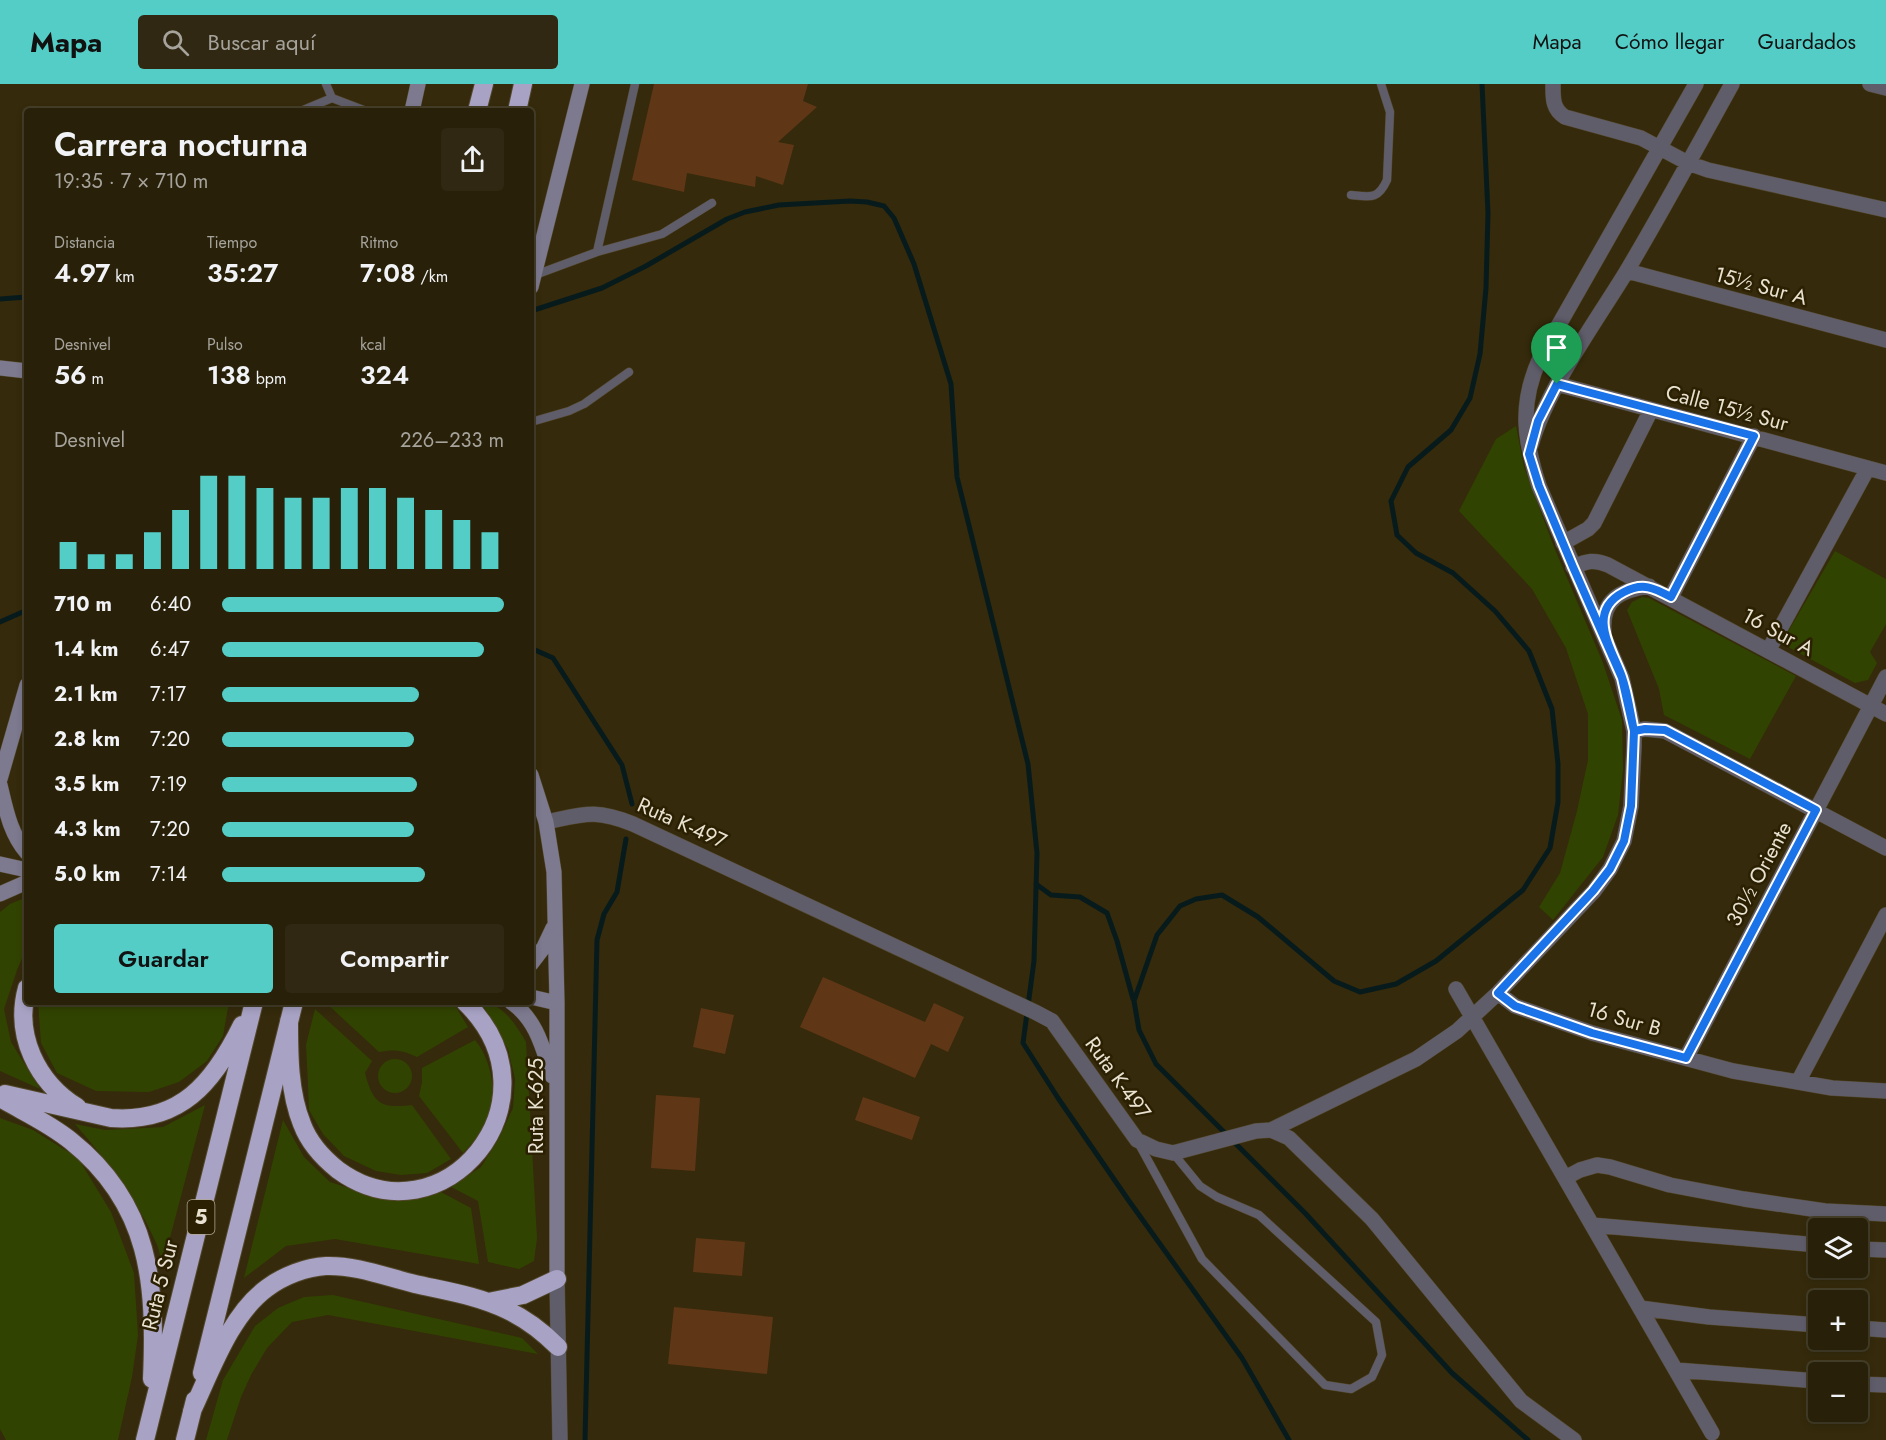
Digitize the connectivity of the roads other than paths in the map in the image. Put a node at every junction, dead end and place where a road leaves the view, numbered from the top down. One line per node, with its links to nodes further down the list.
1 (326, 84): 13 (lane)
2 (418, 84): 16 (main road)
3 (484, 84): 17 (highway)
4 (524, 84): 18 (highway)
5 (582, 84): 26 (main road)
6 (635, 84): 24 (lane)
7 (1381, 84): 21 (lane)
8 (1553, 84): 19 (street)
9 (1696, 84): 19 (street)
10 (1732, 84): 20 (street)
11 (1870, 84): 12 (street)
12 (1886, 88)
13 (332, 98): 14 (lane); 15 (lane)
14 (308, 108)
15 (358, 108)
16 (413, 108)
17 (478, 108)
18 (518, 108)
19 (1661, 149): 20 (street); 36 (street)
20 (1688, 163): 23 (street); 25 (street)
21 (1351, 195)
22 (712, 203): 24 (lane)
23 (1886, 210)
24 (597, 252): 27 (lane)
25 (1627, 271): 28 (street, 15½ Sur A); 32 (street)
26 (534, 273)
27 (534, 280)
28 (1886, 340)
29 (0, 368): 30 (main road)
30 (24, 371)
31 (629, 372): 34 (lane)
32 (1557, 384): 33 (street, Calle 15½ Sur); 36 (street)
33 (1651, 410): 35 (street, Calle 15½ Sur); 39 (street)
34 (534, 421)
35 (1754, 436): 37 (street, Calle 15½ Sur); 42 (street)
36 (1529, 454): 39 (street)
37 (1868, 468): 38 (street, Calle 15½ Sur); 44 (street)
38 (1886, 473)
39 (1563, 543): 40 (street)
40 (1573, 567): 41 (street, 16 Sur A); 43 (street)
41 (1649, 586): 42 (street, 16 Sur A); 43 (street)
42 (1671, 597): 44 (street, 16 Sur A)
43 (1605, 637): 49 (street)
44 (1768, 651): 47 (street, 16 Sur A)
45 (1886, 677): 47 (street, 30½ Oriente)
46 (24, 695): 50 (main road)
47 (1871, 706): 48 (street, 16 Sur A); 53 (street, 30½ Oriente)
48 (1886, 714)
49 (1634, 731): 53 (street); 65 (street)
50 (0, 779)
51 (534, 784): 54 (main road, Ruta K-625)
52 (0, 785): 56 (main road)
53 (1816, 810): 55 (street); 76 (street, 30½ Oriente)
54 (546, 822): 62 (main road, Ruta K-625); 84 (street, Ruta K-497)
55 (1886, 848)
56 (24, 849)
57 (0, 864): 58 (main road)
58 (24, 869)
59 (24, 883): 60 (main road)
60 (0, 894)
61 (1886, 915): 77 (street)
62 (555, 922): 63 (main road); 68 (main road, Ruta K-625)
63 (534, 960)
64 (1456, 989): 74 (street)
65 (1498, 993): 74 (street); 76 (street, 16 Sur B)
66 (534, 998): 68 (main road)
67 (24, 1004): 82 (highway)
68 (557, 1004): 78 (main road, Ruta K-625)
69 (252, 1005): 82 (highway)
70 (253, 1005): 105 (highway, Ruta 5 Sur / 5)
71 (293, 1005): 75 (highway, 5)
72 (468, 1005): 75 (highway)
73 (514, 1005): 78 (main road)
74 (1472, 1016): 83 (street); 86 (street)
75 (289, 1021): 103 (highway, 5)
76 (1686, 1058): 77 (street, 16 Sur B)
77 (1798, 1082): 79 (street, 16 Sur B)
78 (556, 1089): 92 (main road, Ruta K-625)
79 (1886, 1091)
80 (0, 1093): 82 (highway)
81 (0, 1098): 105 (highway)
82 (90, 1113)
83 (1264, 1130): 85 (street); 108 (street)
84 (1137, 1140): 85 (street, Ruta K-497); 85 (lane)
85 (1179, 1151)
86 (1565, 1178): 87 (street); 88 (street)
87 (1886, 1214)
88 (1592, 1225): 89 (street); 94 (street)
89 (1808, 1244)
90 (1868, 1249): 91 (street)
91 (1886, 1250)
92 (557, 1280): 93 (highway); 98 (street, Ruta K-625)
93 (488, 1302): 98 (highway); 103 (highway)
94 (1640, 1308): 95 (street); 99 (street)
95 (1808, 1324)
96 (1868, 1329): 97 (street)
97 (1886, 1330)
98 (558, 1347): 107 (street, Ruta K-625)
99 (1676, 1370): 100 (street); 104 (street)
100 (1808, 1380)
101 (1868, 1385): 102 (street)
102 (1886, 1386)
103 (192, 1411): 106 (highway, 5)
104 (1712, 1433)
105 (146, 1436)
106 (185, 1440)
107 (560, 1440)
108 (1574, 1440)

